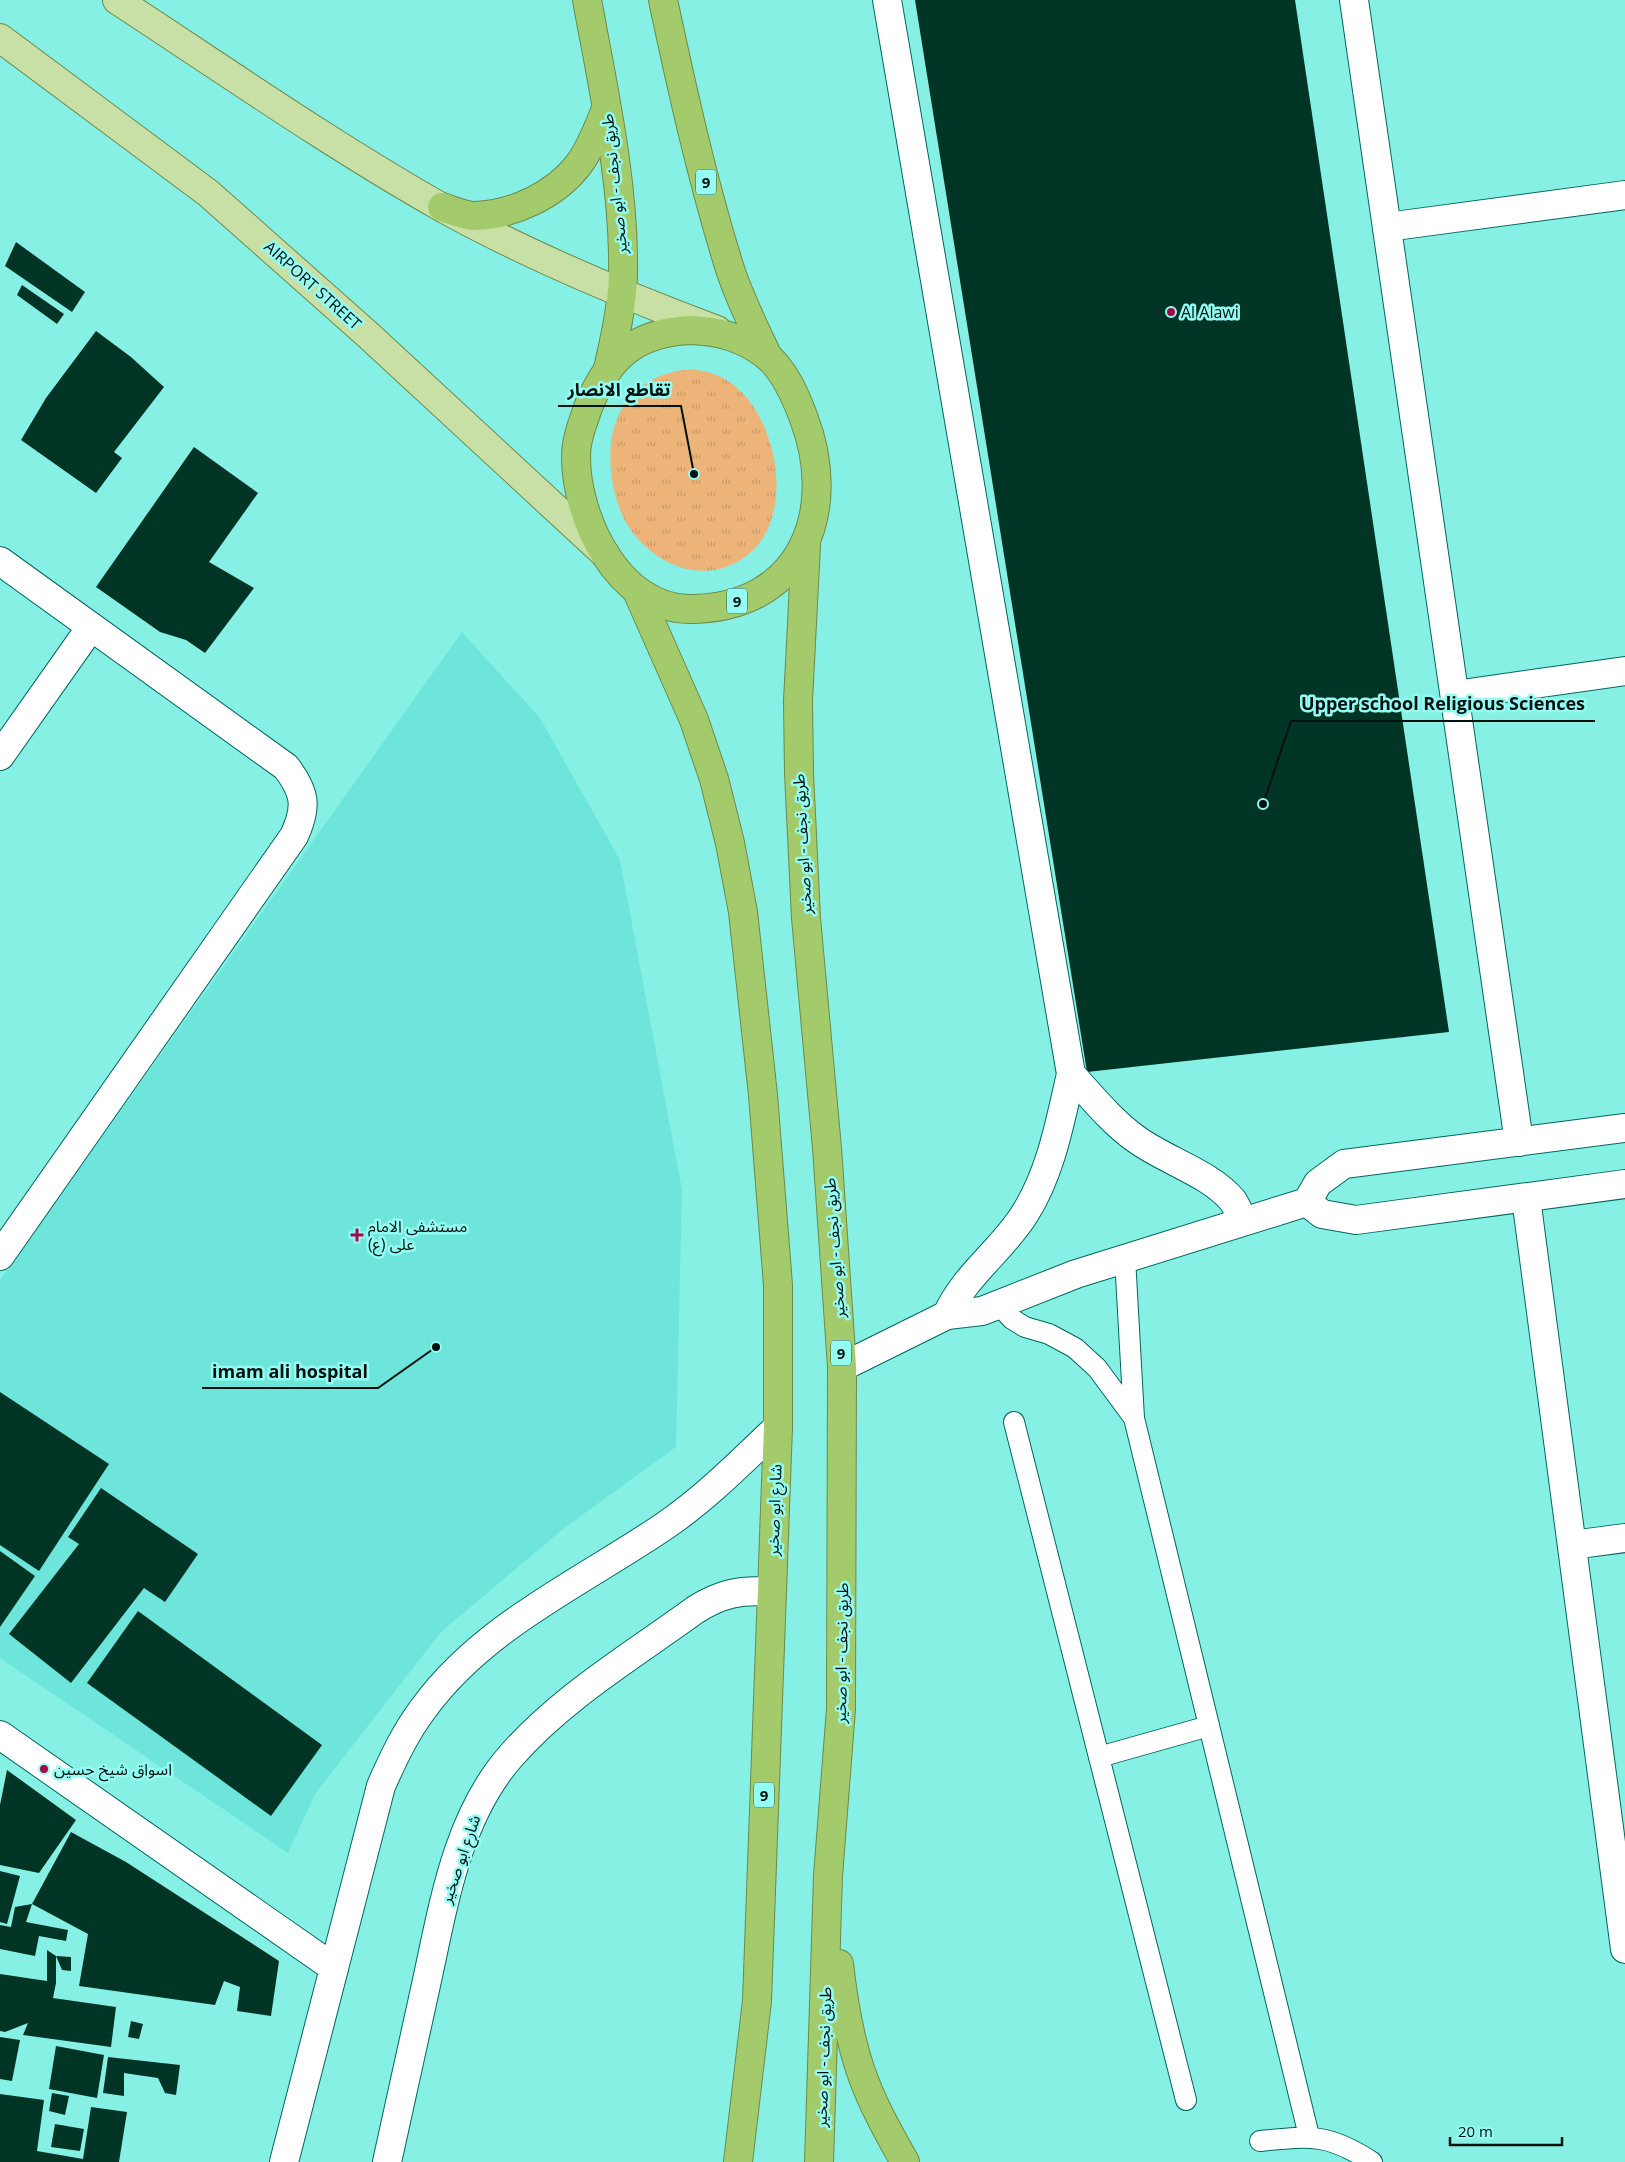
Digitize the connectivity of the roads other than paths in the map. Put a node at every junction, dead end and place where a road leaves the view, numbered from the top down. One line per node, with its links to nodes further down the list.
1 (117, 0): 9 (main road)
2 (587, 0): 7 (highway, طريق نجف - ابو صخير / 9)
3 (662, 0): 13 (highway, 9)
4 (887, 0): 23 (street)
5 (1354, 0): 10 (street)
6 (0, 38): 16 (main road, AIRPORT STREET)
7 (606, 108): 9 (highway); 11 (highway, طريق نجف - ابو صخير / 9)
8 (1625, 195): 10 (street)
9 (442, 207): 11 (main road)
10 (1387, 227): 21 (street)
11 (621, 294): 12 (main road); 14 (highway, طريق نجف - ابو صخير / 9)
12 (732, 336): 13 (highway, 9); 14 (highway, 9)
13 (768, 357): 15 (highway, 9)
14 (608, 369): 16 (highway, 9)
15 (806, 545): 18 (highway, 9); 34 (highway, طريق نجف - ابو صخير / 9)
16 (607, 556): 18 (highway, 9)
17 (0, 561): 19 (street)
18 (637, 592): 37 (highway, 9)
19 (91, 627): 22 (street); 30 (street)
20 (1625, 671): 21 (street)
21 (1455, 695): 25 (street)
22 (0, 756)
23 (1072, 1074): 29 (street); 33 (street)
24 (1625, 1128): 25 (street)
25 (1519, 1142): 28 (street)
26 (1625, 1184): 27 (street)
27 (1526, 1198): 28 (street); 39 (street)
28 (1307, 1202): 29 (street)
29 (1243, 1221): 31 (street)
30 (0, 1256)
31 (1126, 1258): 32 (street); 35 (lane)
32 (999, 1305): 33 (street); 35 (lane)
33 (948, 1315): 34 (street)
34 (842, 1367): 44 (highway, طريق نجف - ابو صخير / 9)
35 (1134, 1418): 41 (lane)
36 (1014, 1422): 43 (lane)
37 (778, 1427): 40 (highway, شارع ابو صخير / 9); 47 (street)
38 (1625, 1538): 39 (street)
39 (1572, 1545): 45 (street)
40 (771, 1592): 52 (street, شارع ابو صخير); 53 (highway, شارع ابو صخير / 9)
41 (1210, 1726): 43 (lane); 49 (lane)
42 (0, 1735): 47 (street)
43 (1099, 1757): 48 (lane)
44 (828, 1876): 54 (highway, طريق نجف - ابو صخير / 9); 55 (highway)
45 (1622, 1896): 46 (street)
46 (1625, 1949)
47 (334, 1968): 51 (street)
48 (1186, 2100)
49 (1309, 2136): 50 (lane); 56 (lane)
50 (1260, 2141)
51 (284, 2162)
52 (387, 2162)
53 (738, 2162)
54 (819, 2162)
55 (905, 2162)
56 (1372, 2162)

